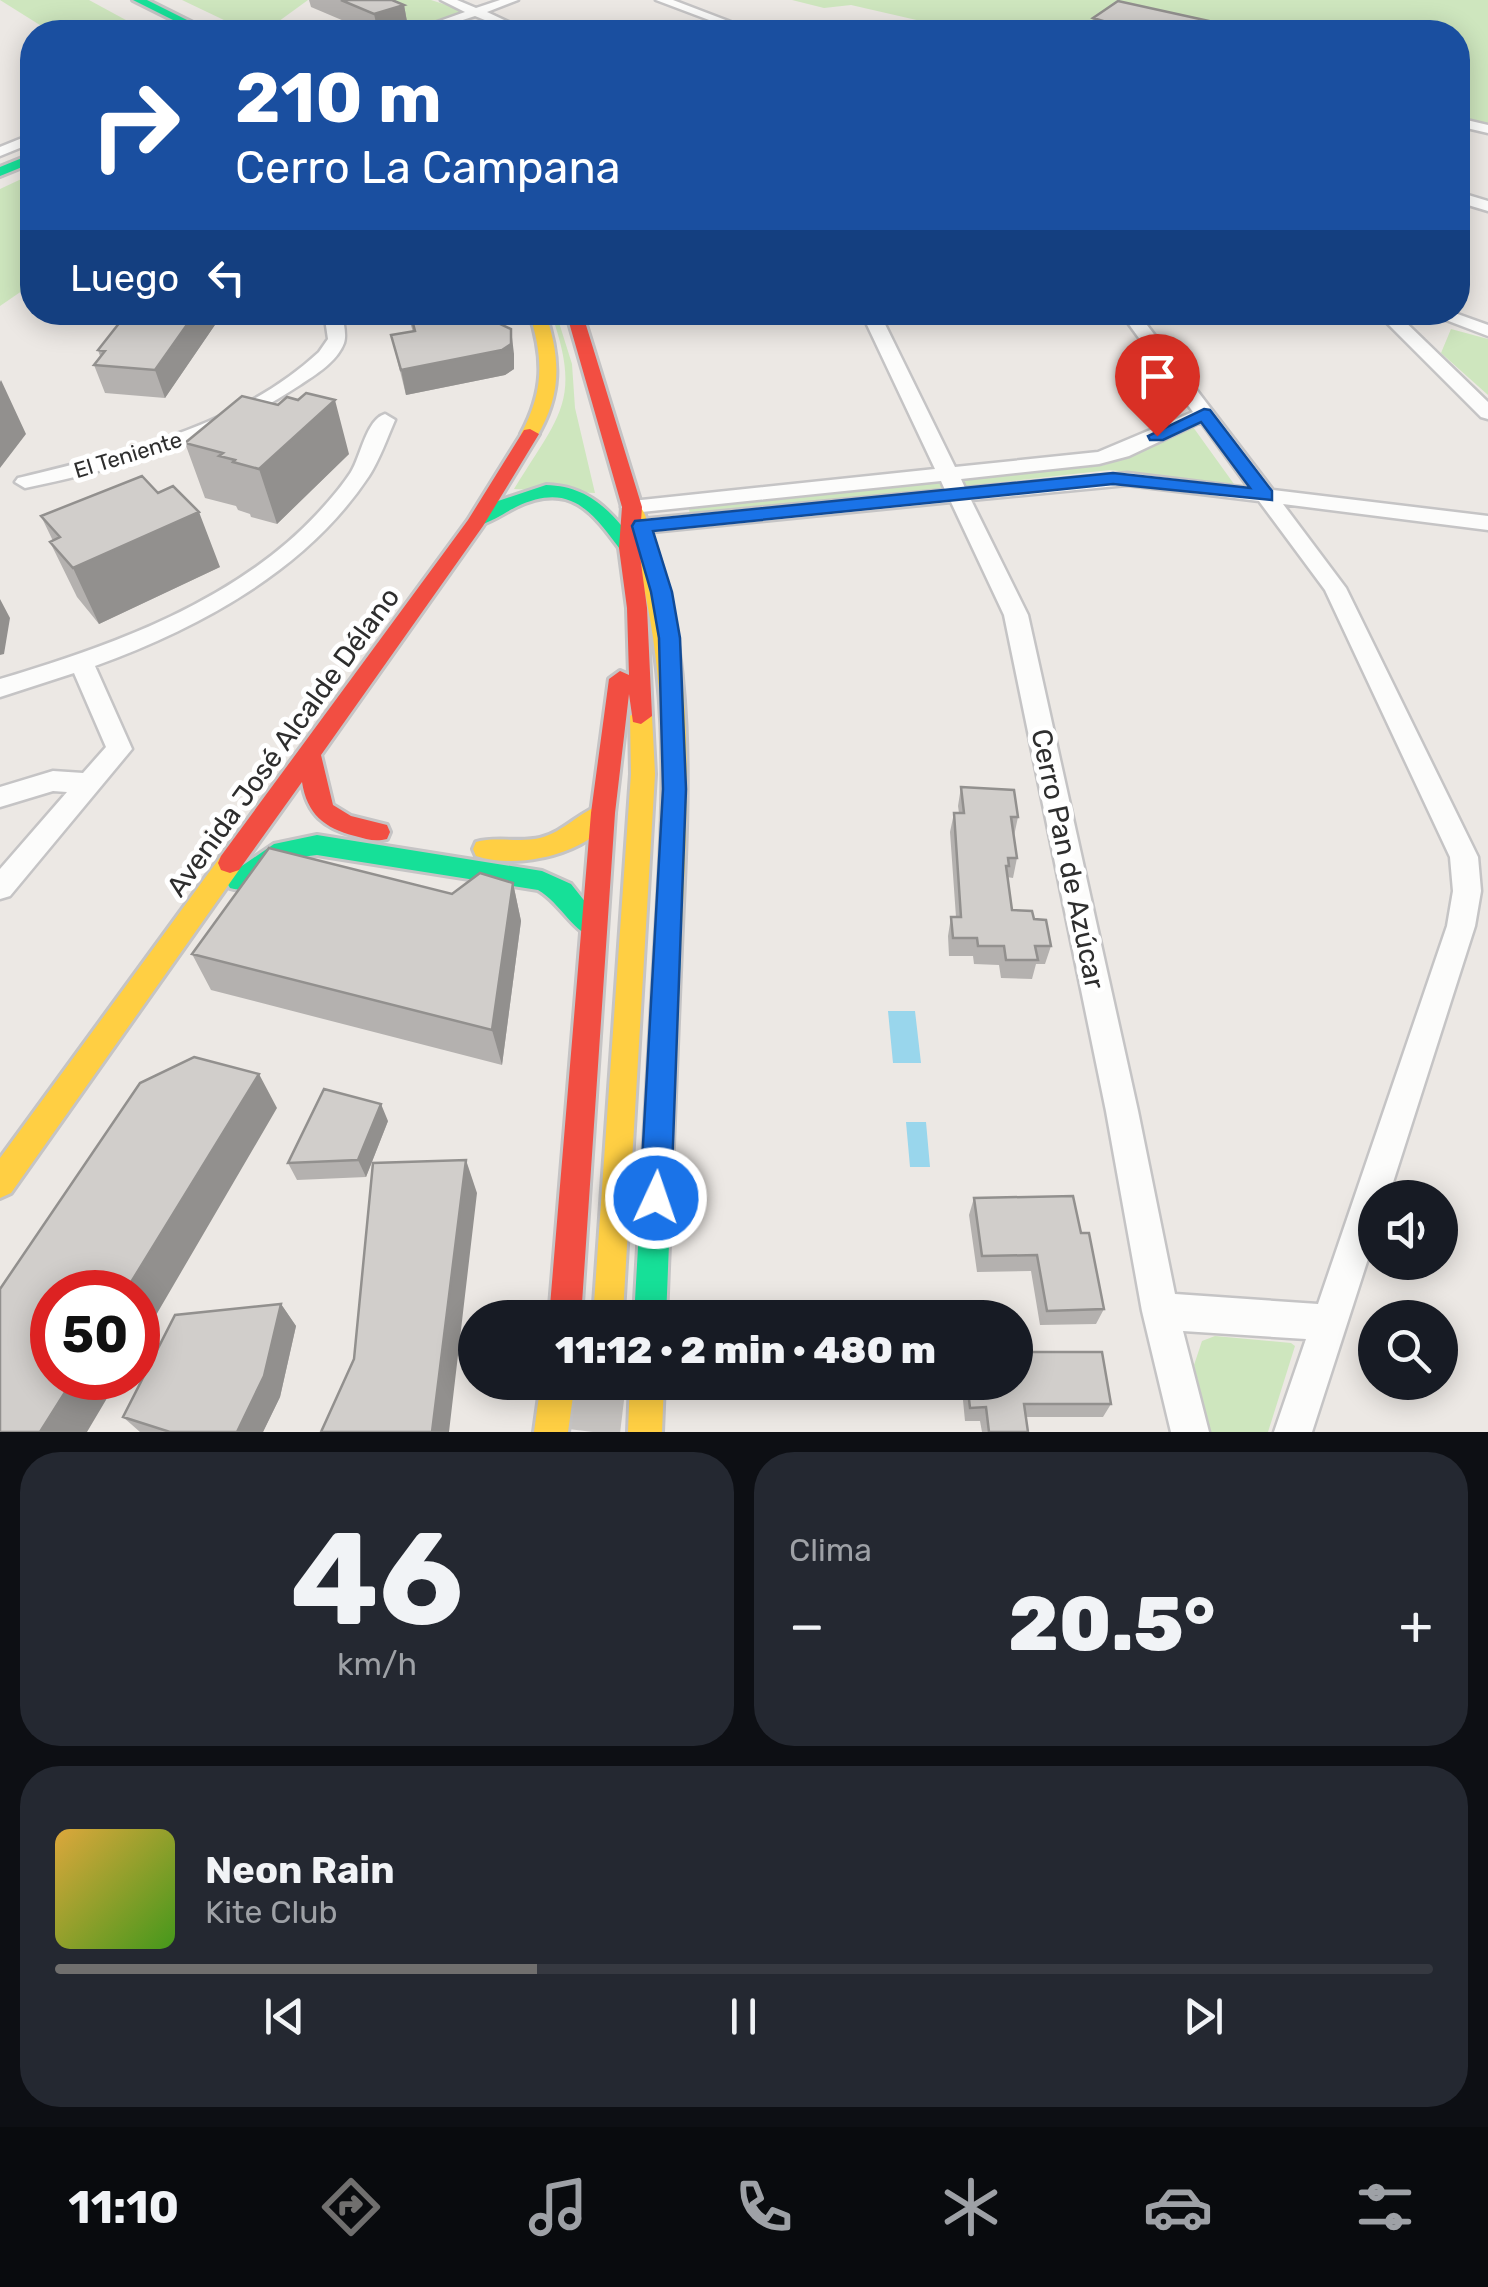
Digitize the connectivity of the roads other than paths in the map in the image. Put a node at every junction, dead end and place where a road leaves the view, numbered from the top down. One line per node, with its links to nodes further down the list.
1 (446, 0): 5 (street)
2 (512, 0): 5 (street)
3 (662, 0): 9 (street)
4 (130, 5): 6 (main road)
5 (476, 13): 7 (street); 8 (street)
6 (172, 20)
7 (454, 20)
8 (494, 20)
9 (717, 20)
10 (335, 325): 17 (street)
11 (541, 325): 27 (main road, Avenida José Alcalde Délano)
12 (578, 325): 26 (main road)
13 (876, 325): 24 (street, Cerro Pan de Azúcar)
14 (1138, 325): 20 (street)
15 (1397, 325): 18 (street)
16 (1431, 325): 18 (street)
17 (328, 354): 19 (street); 23 (street, El Teniente)
18 (1427, 355): 21 (street)
19 (311, 395)
20 (1204, 414): 24 (street); 25 (street)
21 (1488, 414)
22 (384, 420): 31 (street)
23 (25, 482)
24 (952, 484): 25 (street); 26 (street); 44 (street, Cerro Pan de Azúcar)
25 (1266, 496): 28 (street); 45 (street)
26 (637, 516): 29 (main road); 43 (main road)
27 (476, 522): 29 (main road); 33 (main road, Avenida José Alcalde Délano)
28 (1488, 523)
29 (630, 548): 30 (main road)
30 (637, 608): 36 (main road); 42 (main road)
31 (81, 662): 32 (street); 34 (street)
32 (0, 688)
33 (310, 756): 36 (main road); 38 (main road, Avenida José Alcalde Délano)
34 (89, 783): 35 (street); 37 (street)
35 (0, 796)
36 (603, 813): 39 (main road)
37 (0, 888)
38 (200, 909): 39 (main road); 40 (main road, Avenida José Alcalde Délano)
39 (593, 928): 41 (main road)
40 (0, 1183)
41 (566, 1300)
42 (608, 1300)
43 (651, 1300)
44 (1160, 1312): 45 (street); 50 (street, Cerro Pan de Azúcar)
45 (1328, 1323): 51 (street)
46 (555, 1400): 48 (main road)
47 (646, 1400): 49 (main road)
48 (551, 1432)
49 (645, 1432)
50 (1190, 1432)
51 (1293, 1432)

